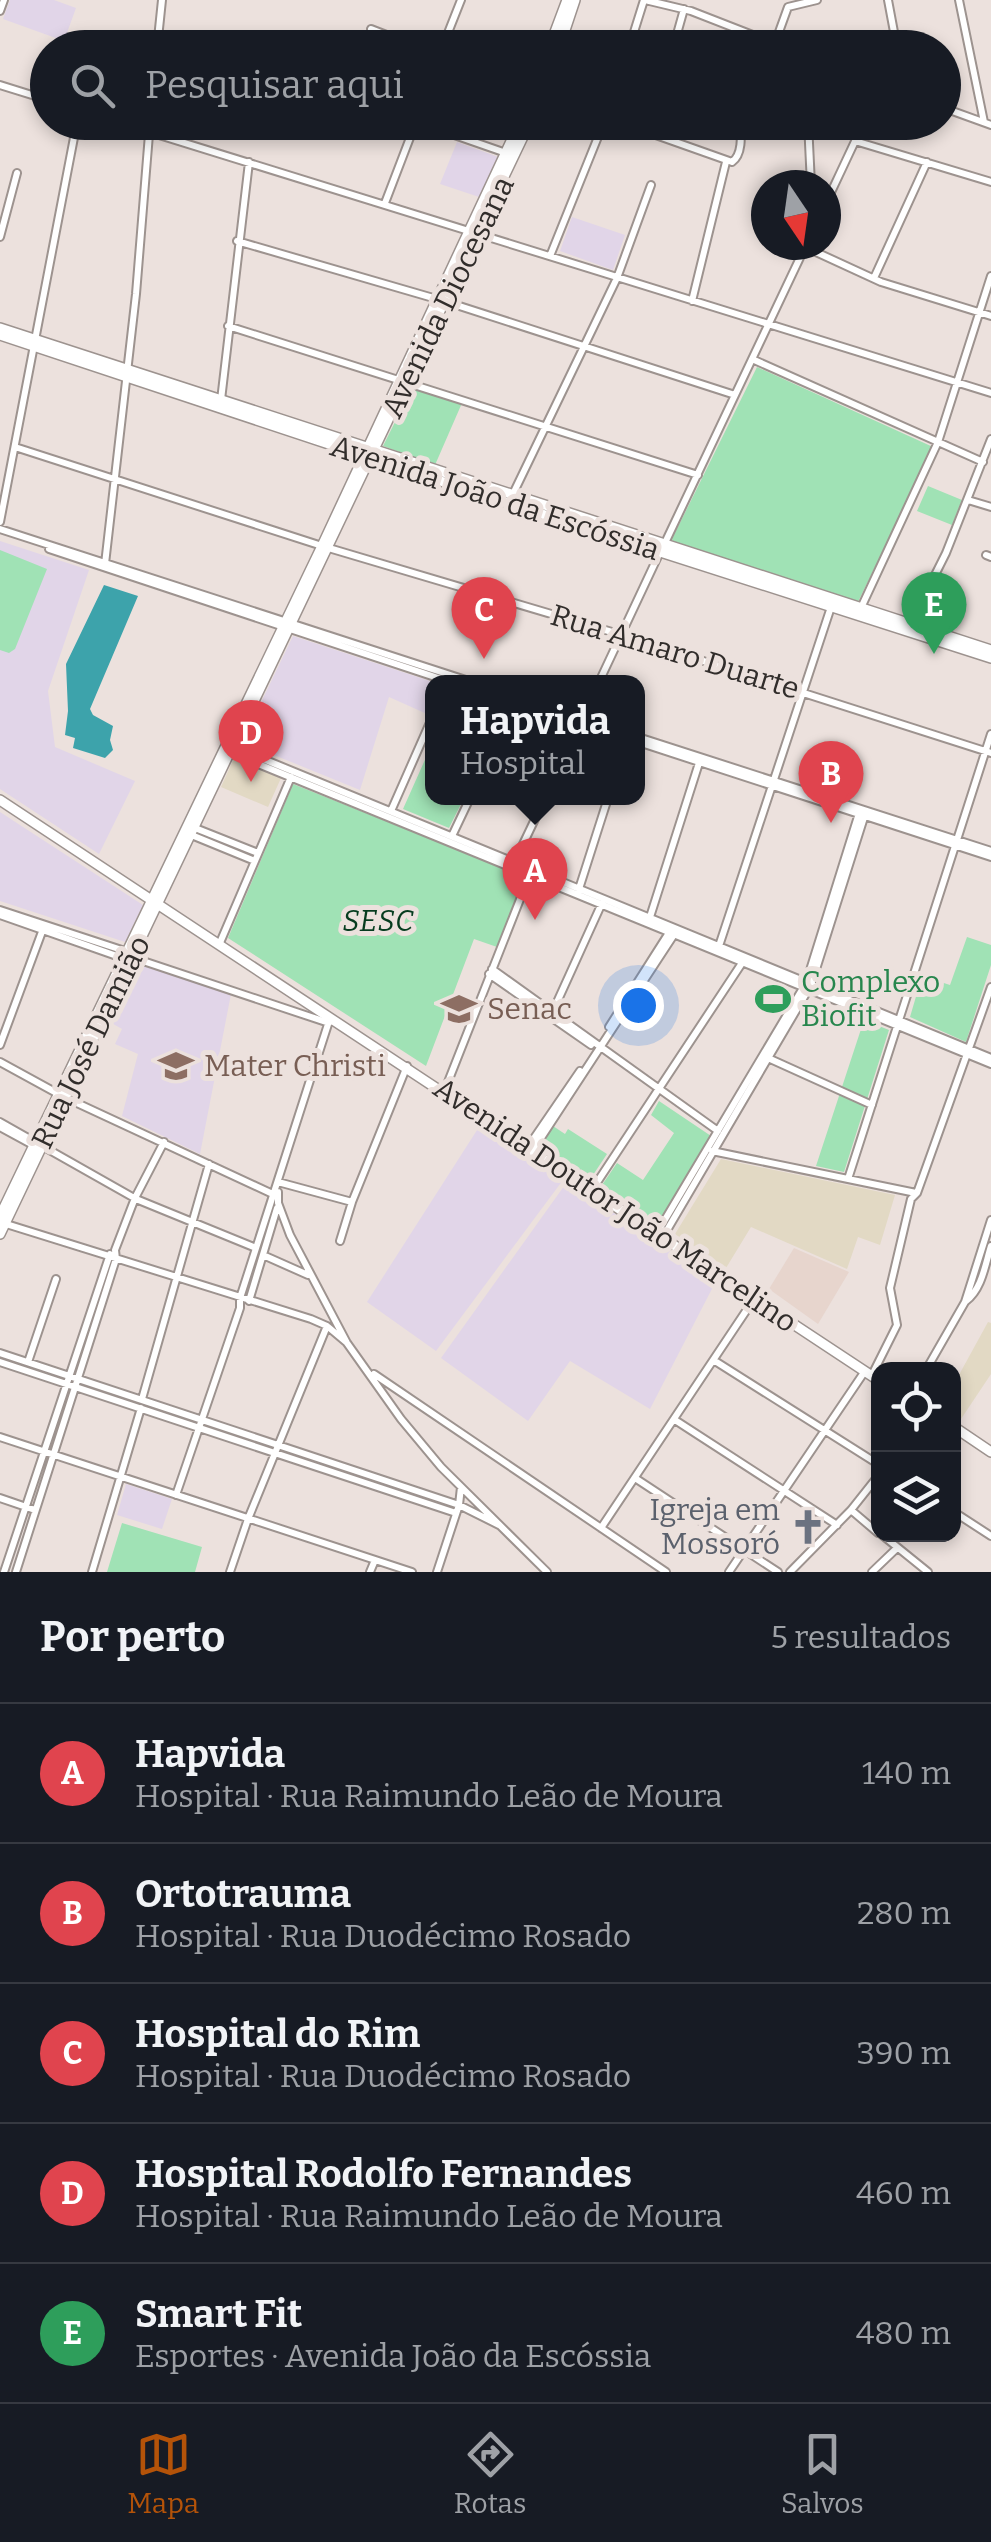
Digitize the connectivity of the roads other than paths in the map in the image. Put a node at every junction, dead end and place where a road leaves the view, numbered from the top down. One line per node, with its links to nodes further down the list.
1 (4, 0): 12 (street)
2 (162, 0): 13 (street)
3 (462, 0): 14 (street)
4 (567, 0): 15 (street)
5 (576, 0): 16 (street)
6 (645, 0): 11 (street); 17 (street)
7 (692, 0): 11 (street)
8 (818, 0): 20 (street)
9 (888, 0): 21 (street)
10 (959, 0): 25 (street)
11 (688, 10): 18 (street); 19 (street)
12 (0, 11)
13 (159, 30)
14 (450, 30)
15 (556, 30)
16 (565, 30)
17 (635, 30)
18 (679, 30)
19 (741, 30)
20 (780, 30)
21 (894, 30)
22 (0, 86): 23 (street)
23 (30, 95)
24 (961, 114): 25 (street)
25 (988, 124)
26 (73, 140): 65 (street)
27 (148, 140): 68 (street)
28 (173, 140): 40 (street)
29 (410, 140): 48 (street)
30 (467, 140): 39 (street)
31 (517, 140): 38 (street, Avenida Diocesana)
32 (519, 140): 38 (street, Avenida Diocesana)
33 (597, 140): 52 (street)
34 (667, 140): 41 (street)
35 (741, 140): 41 (street)
36 (809, 140): 43 (street)
37 (856, 141): 42 (street); 44 (street)
38 (517, 143): 39 (street, Avenida Diocesana); 49 (street, Avenida Diocesana)
39 (506, 154): 49 (street, Avenida Diocesana)
40 (249, 162): 48 (street); 51 (street)
41 (726, 162): 59 (street)
42 (926, 162): 46 (street); 57 (street)
43 (810, 170)
44 (840, 170)
45 (17, 173): 50 (street)
46 (991, 182)
47 (651, 185): 56 (street)
48 (384, 203): 49 (street)
49 (474, 232): 52 (street); 58 (street, Avenida Diocesana)
50 (0, 238)
51 (237, 241): 58 (street); 63 (street)
52 (550, 256): 56 (street)
53 (798, 260): 62 (street)
54 (835, 260): 57 (street)
55 (991, 276): 60 (street)
56 (617, 278): 59 (street); 66 (street)
57 (874, 278): 60 (street)
58 (442, 301): 66 (street); 69 (street, Avenida Diocesana)
59 (692, 301): 62 (street)
60 (980, 313): 61 (street); 70 (street)
61 (991, 316)
62 (768, 324): 67 (street); 70 (street)
63 (228, 326): 69 (street); 73 (street)
64 (0, 332): 65 (street, Avenida João da Escóssia)
65 (34, 343): 68 (street, Avenida João da Escóssia); 77 (street)
66 (584, 348): 72 (street); 74 (street)
67 (752, 359): 72 (street); 76 (street)
68 (124, 374): 73 (street, Avenida João da Escóssia); 78 (street, Avenida João da Escóssia); 82 (street)
69 (404, 379): 74 (street); 78 (street, Avenida Diocesana)
70 (956, 382): 71 (street); 76 (street)
71 (991, 393)
72 (735, 395): 81 (street)
73 (221, 402): 78 (street, Avenida João da Escóssia)
74 (547, 425): 81 (street); 83 (street)
75 (991, 439): 79 (street)
76 (938, 442): 79 (street); 91 (street)
77 (14, 447): 80 (street); 82 (street, Rua Amaro Duarte)
78 (369, 453): 83 (street, Avenida João da Escóssia); 87 (street, Avenida Diocesana); 88 (street, Avenida João da Escóssia)
79 (983, 462): 84 (street)
80 (4, 475): 86 (street)
81 (698, 475): 88 (street)
82 (116, 480): 87 (street, Rua Amaro Duarte); 89 (street)
83 (512, 496): 88 (street, Avenida João da Escóssia)
84 (968, 500): 85 (street); 93 (street)
85 (991, 507)
86 (0, 528): 89 (street)
87 (325, 547): 92 (street, Avenida Diocesana); 94 (street, Rua Amaro Duarte)
88 (662, 548): 90 (street, Avenida João da Escóssia); 91 (street, Avenida João da Escóssia); 94 (street)
89 (105, 565): 92 (street)
90 (831, 607): 96 (street, Avenida João da Escóssia); 100 (street)
91 (860, 610): 93 (street, Avenida João da Escóssia)
92 (288, 625): 97 (street); 98 (street); 105 (street, Avenida Diocesana)
93 (910, 625): 95 (street, Avenida João da Escóssia)
94 (622, 635): 99 (street); 100 (street, Rua Amaro Duarte)
95 (991, 650)
96 (991, 658)
97 (429, 675)
98 (449, 675)
99 (602, 675)
100 (803, 692): 106 (street, Rua Amaro Duarte); 109 (street)
101 (425, 734): 114 (street)
102 (991, 734): 106 (street)
103 (645, 741): 109 (street)
104 (645, 742): 107 (street)
105 (228, 748): 108 (street); 114 (street); 116 (street, Avenida Diocesana)
106 (988, 752): 118 (street)
107 (699, 763): 109 (street); 127 (street)
108 (291, 777): 120 (street); 122 (street)
109 (773, 784): 115 (street); 131 (street)
110 (0, 800): 124 (street, Avenida Doutor João Marcelino)
111 (467, 805): 117 (street)
112 (542, 805): 121 (street)
113 (606, 805): 123 (street)
114 (391, 811): 117 (street)
115 (862, 813): 118 (street); 136 (street)
116 (189, 830): 120 (street); 124 (street, Avenida Diocesana)
117 (452, 836): 121 (street)
118 (956, 842): 119 (street); 139 (street)
119 (991, 854)
120 (257, 857): 130 (street)
121 (515, 862): 122 (street)
122 (531, 871): 123 (street); 134 (street)
123 (579, 890): 125 (street); 127 (street)
124 (154, 903): 130 (street, Avenida Doutor João Marcelino); 132 (street, Rua José Damião)
125 (602, 903): 129 (street); 137 (street)
126 (0, 913): 128 (street); 132 (street)
127 (650, 918): 129 (street)
128 (43, 930): 132 (street); 140 (street)
129 (674, 930): 131 (street); 133 (street); 141 (street)
130 (219, 945): 138 (street, Avenida Doutor João Marcelino)
131 (719, 946): 136 (street)
132 (130, 957): 138 (street); 149 (street, Rua José Damião)
133 (742, 963): 136 (street); 147 (street)
134 (491, 972): 137 (street); 148 (street)
135 (991, 986): 142 (street)
136 (807, 987): 139 (street); 143 (street)
137 (552, 1014): 141 (street)
138 (330, 1020): 146 (street, Avenida Doutor João Marcelino); 159 (street)
139 (898, 1023): 142 (street); 150 (street)
140 (0, 1045)
141 (597, 1048): 147 (street); 155 (street)
142 (970, 1052): 144 (street); 161 (street)
143 (767, 1057): 150 (street); 152 (street)
144 (991, 1061)
145 (0, 1062): 149 (street)
146 (407, 1066): 148 (street, Avenida Doutor João Marcelino); 164 (street)
147 (658, 1090): 152 (street); 160 (street)
148 (444, 1092): 155 (street, Avenida Doutor João Marcelino)
149 (60, 1095): 153 (street); 154 (street, Rua José Damião)
150 (872, 1105): 158 (street)
151 (0, 1125): 154 (street)
152 (720, 1135): 156 (street)
153 (164, 1142): 157 (street); 162 (street)
154 (38, 1145): 162 (street); 166 (street, Rua José Damião)
155 (531, 1148): 160 (street, Avenida Doutor João Marcelino)
156 (711, 1150): 158 (street); 168 (street)
157 (209, 1164): 163 (street); 167 (street)
158 (848, 1179): 161 (street)
159 (277, 1184): 163 (street); 164 (street)
160 (592, 1190): 168 (street, Avenida Doutor João Marcelino)
161 (917, 1193): 186 (street)
162 (135, 1198): 167 (street); 172 (street)
163 (277, 1198): 171 (street); 174 (street)
164 (352, 1202): 169 (street)
165 (991, 1220): 179 (street)
166 (1, 1224): 173 (street)
167 (192, 1224): 171 (street); 175 (street)
168 (660, 1235): 178 (street, Avenida Doutor João Marcelino)
169 (340, 1241)
170 (991, 1246): 179 (street)
171 (260, 1251): 174 (street); 177 (street)
172 (116, 1255): 173 (street); 175 (street); 191 (street)
173 (107, 1256): 191 (street)
174 (309, 1275): 181 (street)
175 (176, 1278): 177 (street); 192 (street)
176 (56, 1279): 185 (street)
177 (245, 1299): 180 (street); 194 (street)
178 (754, 1299): 183 (street); 189 (street, Avenida Doutor João Marcelino)
179 (965, 1302): 187 (street)
180 (327, 1326): 181 (street); 198 (street)
181 (346, 1343): 188 (street)
182 (0, 1353): 185 (street)
183 (714, 1361): 193 (street); 195 (street)
184 (0, 1362): 191 (street)
185 (28, 1362): 191 (street)
186 (878, 1362)
187 (931, 1362)
188 (368, 1370): 206 (street); 219 (street)
189 (871, 1374)
190 (871, 1376): 195 (street)
191 (72, 1381): 192 (street); 199 (street); 201 (street)
192 (141, 1404): 194 (street); 203 (street)
193 (675, 1420): 204 (street); 207 (street)
194 (201, 1423): 198 (street); 208 (street)
195 (824, 1430): 202 (street); 207 (street)
196 (961, 1433): 200 (street)
197 (0, 1437): 199 (street)
198 (278, 1448): 211 (street); 215 (street)
199 (43, 1452): 201 (street); 210 (street)
200 (991, 1452)
201 (53, 1454): 203 (street); 212 (street)
202 (871, 1460)
203 (119, 1478): 208 (street); 228 (street)
204 (636, 1478): 219 (street); 223 (street)
205 (871, 1485): 213 (street)
206 (461, 1487): 211 (street); 216 (street)
207 (783, 1490): 217 (street); 223 (street)
208 (176, 1495): 215 (street)
209 (0, 1498): 210 (street)
210 (25, 1506): 212 (street); 225 (street)
211 (458, 1509): 216 (street); 232 (street)
212 (36, 1510): 226 (street)
213 (851, 1510): 217 (street); 218 (street)
214 (961, 1517): 220 (street)
215 (248, 1519): 224 (street); 229 (street)
216 (499, 1525): 233 (street)
217 (837, 1525): 237 (street)
218 (871, 1527)
219 (601, 1528): 234 (street)
220 (991, 1536)
221 (889, 1542): 222 (street)
222 (897, 1548): 238 (street); 239 (street)
223 (744, 1549): 235 (street); 236 (street)
224 (375, 1560): 230 (street); 231 (street)
225 (3, 1561): 226 (street); 227 (street)
226 (17, 1569)
227 (4, 1572)
228 (92, 1572)
229 (230, 1572)
230 (370, 1572)
231 (412, 1572)
232 (437, 1572)
233 (547, 1572)
234 (666, 1572)
235 (729, 1572)
236 (778, 1572)
237 (790, 1572)
238 (872, 1572)
239 (928, 1572)

